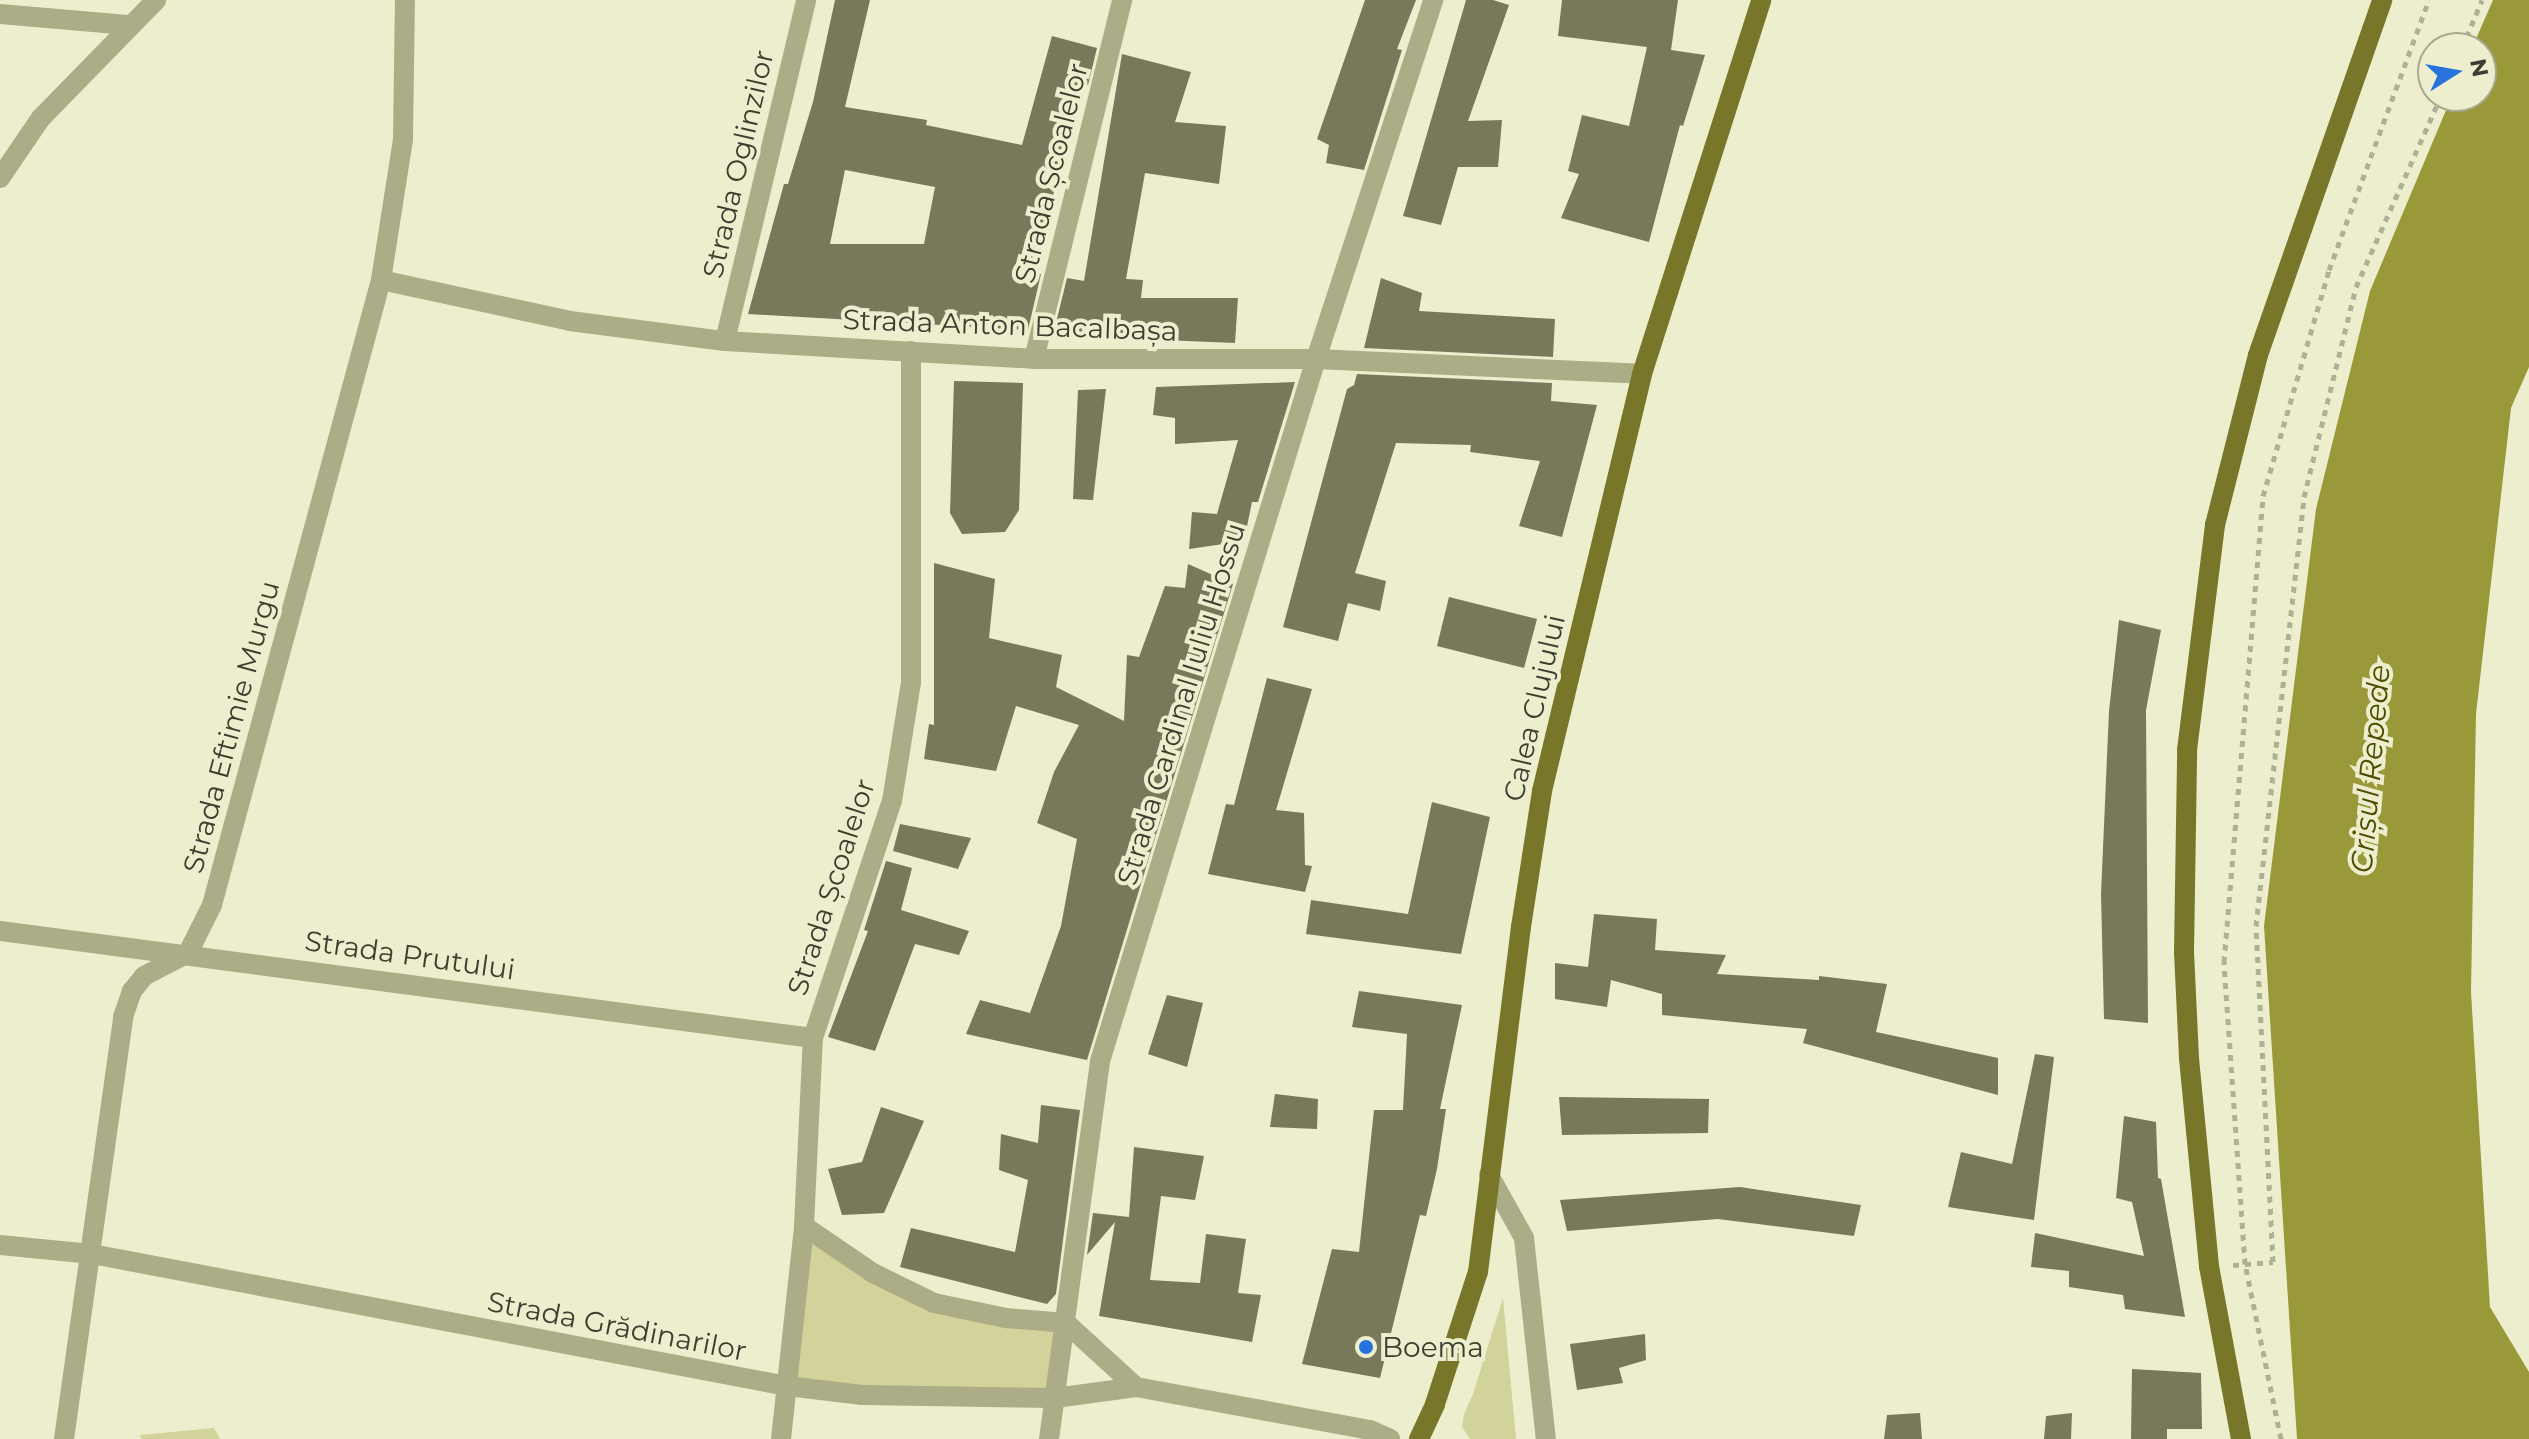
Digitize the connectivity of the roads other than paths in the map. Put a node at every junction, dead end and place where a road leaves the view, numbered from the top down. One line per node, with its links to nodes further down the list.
1 (156, 0): 9 (street)
2 (405, 0): 11 (street, Strada Eftimie Murgu)
3 (806, 0): 12 (street, Strada Oglinzilor)
4 (1122, 0): 14 (street, Strada Școalelor)
5 (1433, 0): 15 (street, Strada Cardinal Iuliu Hossu)
6 (1761, 0): 16 (main road, Calea Clujului)
7 (2382, 0): 34 (main road)
8 (0, 14): 9 (street)
9 (128, 25): 10 (street)
10 (0, 178)
11 (381, 280): 12 (street, Strada Anton Bacalbașa); 18 (street, Strada Eftimie Murgu)
12 (725, 341): 13 (street, Strada Anton Bacalbașa)
13 (911, 351): 14 (street, Strada Anton Bacalbașa); 19 (street, Strada Școalelor)
14 (1034, 359): 15 (street, Strada Anton Bacalbașa)
15 (1316, 359): 16 (street, Strada Anton Bacalbașa); 24 (street, Strada Cardinal Iuliu Hossu)
16 (1642, 374): 20 (main road, Calea Clujului)
17 (0, 931): 18 (street, Strada Prutului)
18 (188, 953): 19 (street, Strada Prutului); 23 (street)
19 (813, 1038): 21 (street, Strada Școalelor)
20 (1489, 1175): 32 (main road, Calea Clujului); 33 (street)
21 (804, 1226): 24 (street); 25 (street, Strada Școalelor)
22 (0, 1245): 23 (street, Strada Grădinarilor)
23 (92, 1254): 25 (street, Strada Grădinarilor); 28 (street)
24 (1066, 1323): 26 (street); 27 (street, Strada Cardinal Iuliu Hossu)
25 (787, 1386): 27 (street, Strada Grădinarilor); 29 (street, Strada Școalelor)
26 (1136, 1387): 27 (street, Strada Grădinarilor); 31 (street, Strada Grădinarilor)
27 (1055, 1398): 30 (street, Strada Cardinal Iuliu Hossu)
28 (64, 1439)
29 (781, 1439)
30 (1049, 1439)
31 (1390, 1439)
32 (1419, 1439)
33 (1546, 1439)
34 (2241, 1439)

